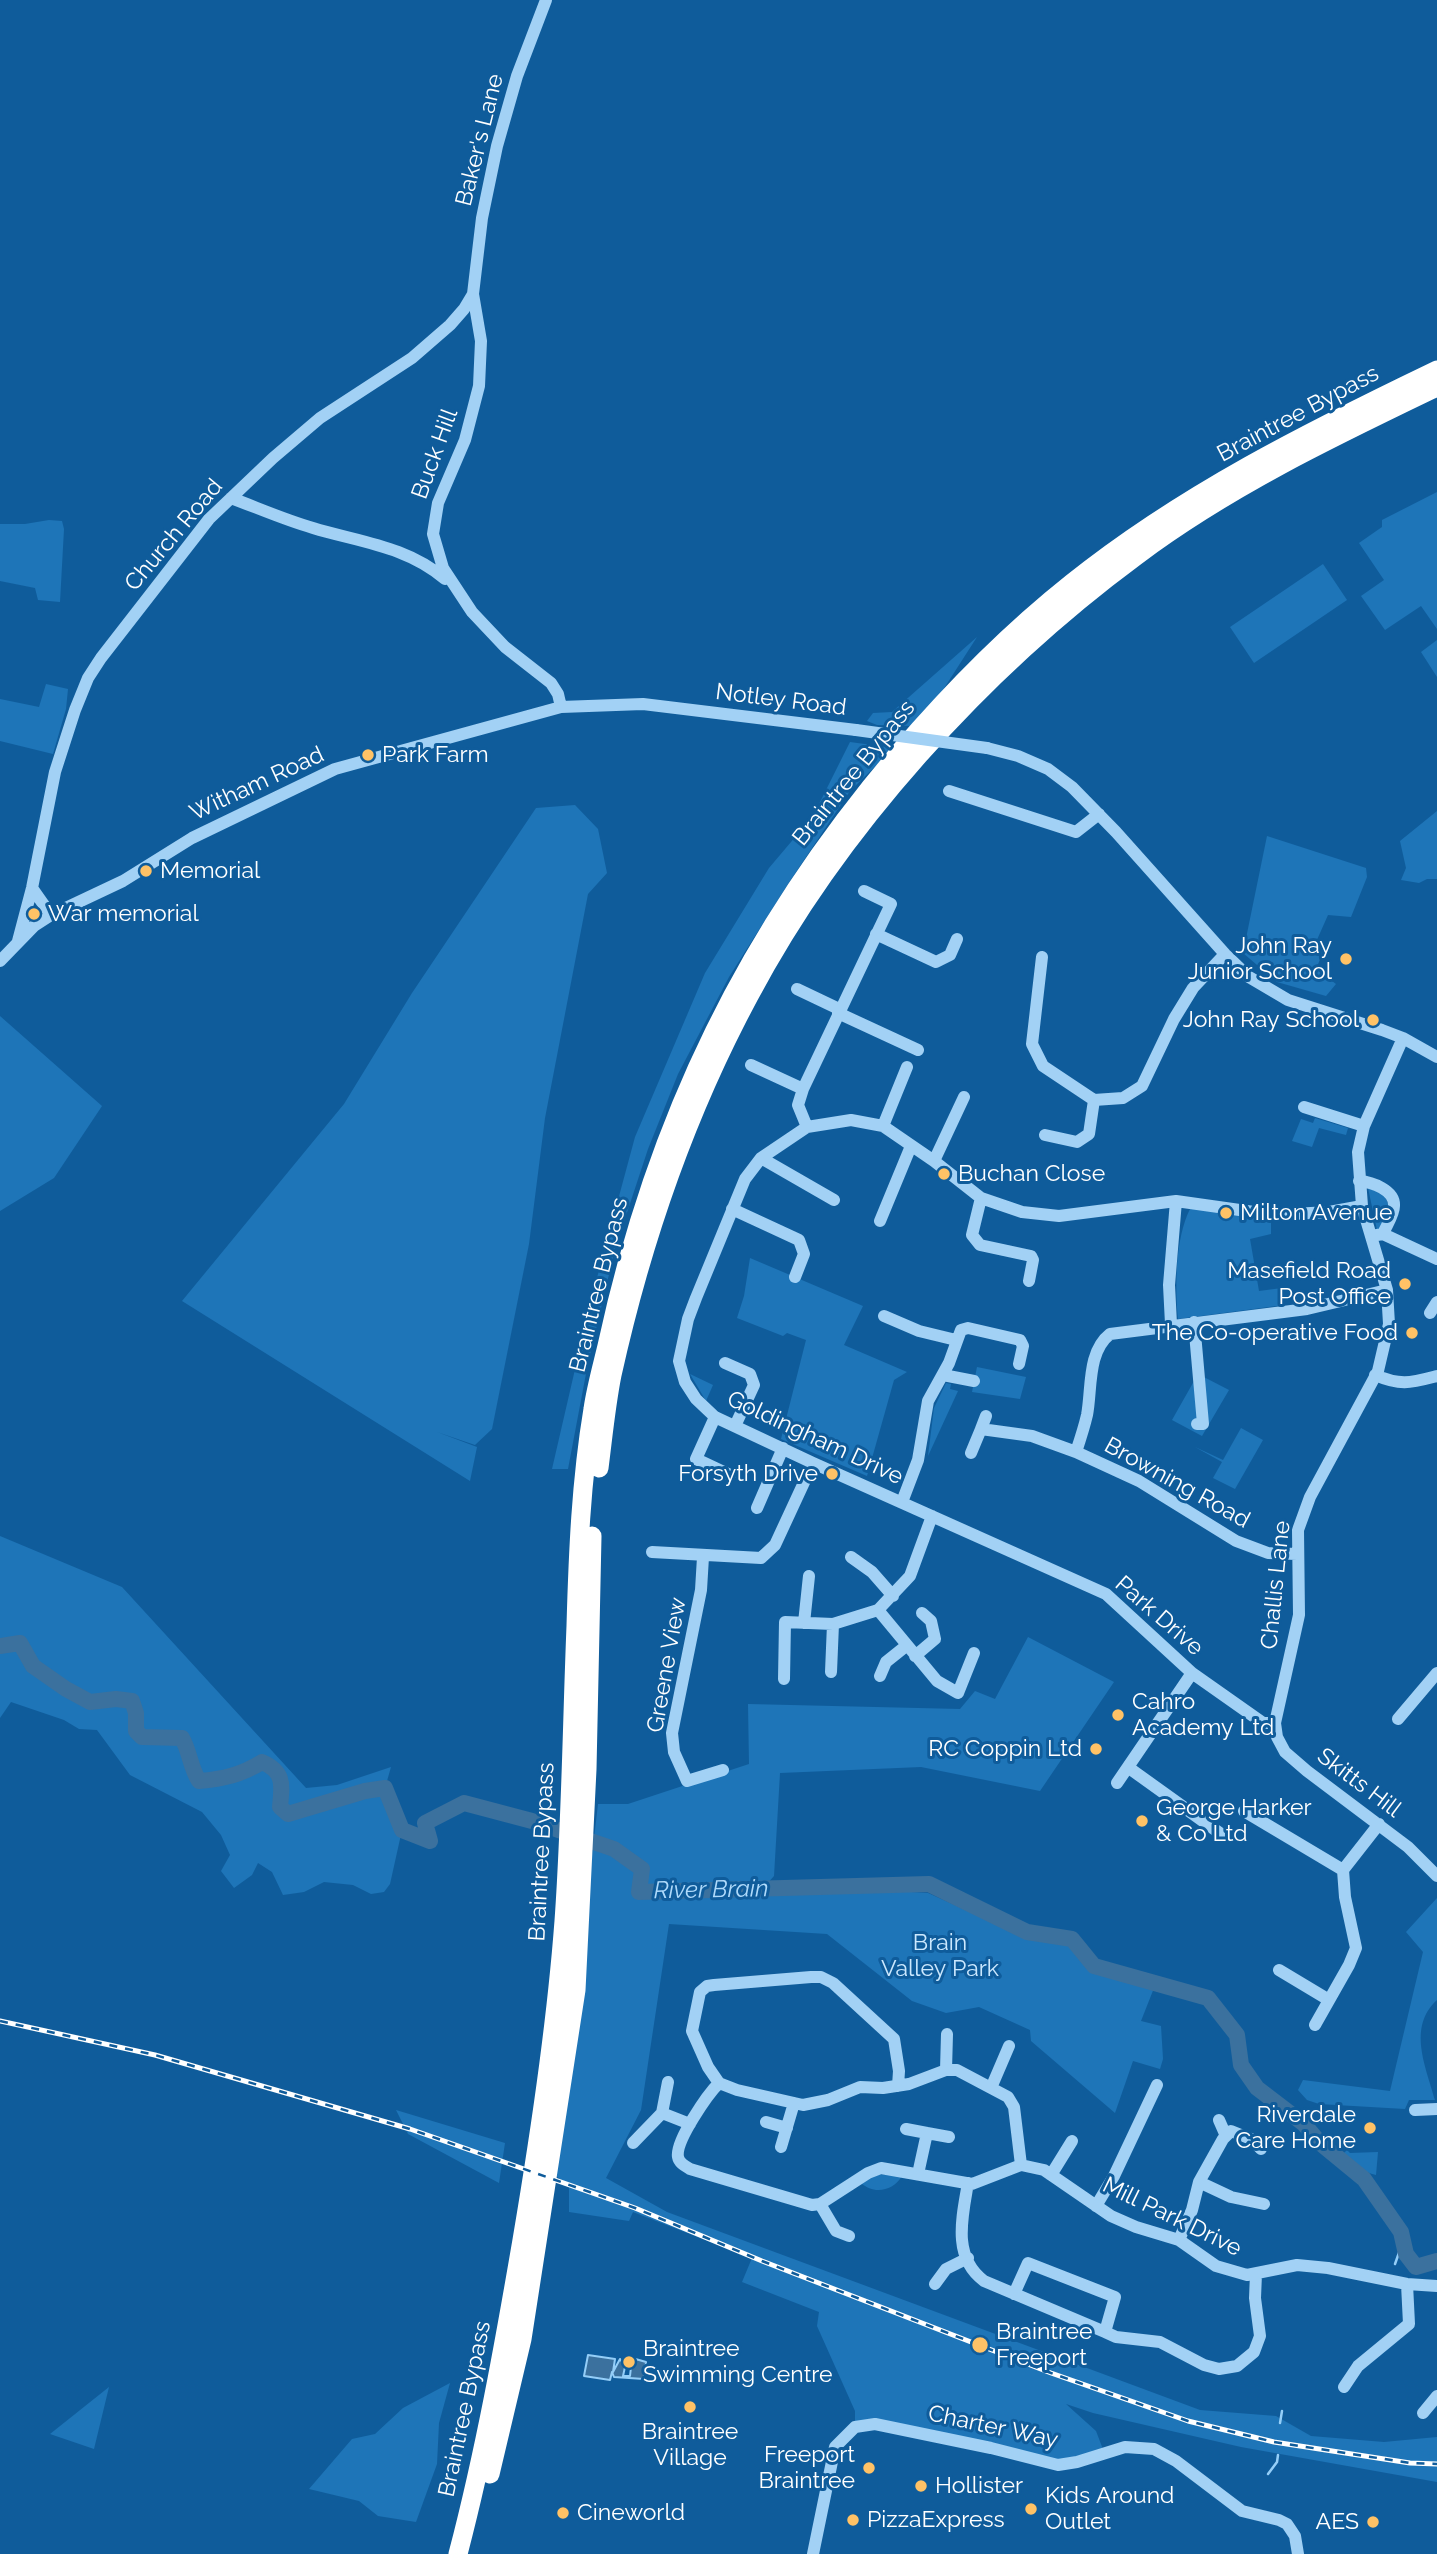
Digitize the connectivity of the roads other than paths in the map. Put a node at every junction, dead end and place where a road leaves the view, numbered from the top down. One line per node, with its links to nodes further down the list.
1 (546, 0): 2 (street, Baker's Lane)
2 (473, 293): 5 (street, Church Road); 6 (street, Buck Hill)
3 (1437, 370): 94 (highway, Braintree Bypass)
4 (1437, 387): 94 (highway, Braintree Bypass)
5 (231, 498): 6 (street); 10 (street, Church Road)
6 (452, 584): 7 (street, Buck Hill)
7 (561, 708): 9 (street, Notley Road, bridge); 12 (street, Witham Road)
8 (949, 791): 9 (street)
9 (1099, 814): 16 (street, Notley Road)
10 (32, 888): 12 (street); 15 (street, Church Road)
11 (864, 891): 13 (street)
12 (51, 915): 15 (street, Witham Road)
13 (876, 934): 14 (street); 20 (street)
14 (957, 939)
15 (18, 941): 18 (street, Witham Road)
16 (1225, 954): 21 (street, Notley Road); 28 (street)
17 (1042, 957): 28 (street)
18 (0, 961)
19 (797, 989): 20 (street)
20 (839, 1011): 22 (street); 26 (street)
21 (1403, 1038): 23 (street, Notley Road); 31 (street, Challis Lane)
22 (918, 1050)
23 (1437, 1057)
24 (751, 1065): 26 (street)
25 (906, 1067): 30 (street)
26 (803, 1089): 32 (street)
27 (964, 1097): 36 (street)
28 (1094, 1100): 33 (street)
29 (1304, 1107): 31 (street)
30 (883, 1126): 32 (street, Goldingham Drive); 34 (street, Goldingham Drive)
31 (1364, 1126): 37 (street, Challis Lane)
32 (807, 1127): 35 (street, Goldingham Drive)
33 (1045, 1135)
34 (911, 1146): 36 (street, Goldingham Drive); 43 (street)
35 (761, 1158): 39 (street); 42 (street, Goldingham Drive)
36 (934, 1161): 38 (street, Goldingham Drive)
37 (1359, 1181): 41 (street, Challis Lane); 44 (street)
38 (981, 1198): 40 (street); 47 (street)
39 (834, 1200)
40 (1176, 1201): 41 (street); 51 (street)
41 (1362, 1206): 44 (street, Challis Lane)
42 (732, 1209): 46 (street); 60 (street, Goldingham Drive)
43 (880, 1221)
44 (1378, 1235): 45 (street); 48 (street, Challis Lane)
45 (1437, 1259)
46 (795, 1277)
47 (1029, 1281)
48 (1387, 1290): 50 (street); 56 (street, Challis Lane)
49 (884, 1316): 52 (street)
50 (1194, 1322): 51 (street); 61 (street)
51 (1171, 1324): 65 (street)
52 (956, 1340): 54 (street); 55 (street)
53 (725, 1363): 62 (street)
54 (1019, 1364)
55 (943, 1375): 58 (street); 69 (street)
56 (1375, 1375): 57 (street); 73 (street, Challis Lane)
57 (1437, 1376)
58 (974, 1381)
59 (986, 1416): 63 (street)
60 (715, 1417): 62 (street, Goldingham Drive); 68 (street)
61 (1197, 1424)
62 (735, 1426): 64 (street, Goldingham Drive)
63 (981, 1429): 65 (street, Browning Road); 66 (street)
64 (783, 1448): 67 (street, Goldingham Drive); 70 (street)
65 (1076, 1452): 73 (street, Browning Road)
66 (971, 1453)
67 (813, 1463): 69 (street, Goldingham Drive); 74 (street)
68 (730, 1475)
69 (902, 1502): 71 (street, Goldingham Drive)
70 (757, 1507)
71 (932, 1516): 77 (street); 85 (street, Park Drive)
72 (652, 1552): 74 (street)
73 (1297, 1554): 90 (street, Challis Lane)
74 (703, 1557): 92 (street, Greene View)
75 (851, 1557): 77 (street)
76 (808, 1576): 80 (street)
77 (893, 1596): 78 (street)
78 (878, 1610): 81 (street); 82 (street)
79 (922, 1613): 82 (street)
80 (804, 1622): 81 (street); 88 (street)
81 (833, 1624): 84 (street)
82 (910, 1651): 83 (street); 87 (street)
83 (974, 1653)
84 (831, 1672)
85 (1192, 1673): 90 (street, Park Drive); 91 (street)
86 (1437, 1673): 89 (street)
87 (880, 1676)
88 (785, 1679)
89 (1398, 1719)
90 (1275, 1723): 96 (street, Skitts Hill)
91 (1129, 1768): 93 (street); 97 (street)
92 (723, 1770)
93 (1117, 1783)
94 (578, 1796): 98 (highway, Braintree Bypass)
95 (1244, 1811): 99 (street)
96 (1379, 1824): 99 (street); 100 (street, Skitts Hill)
97 (1221, 1834)
98 (575, 1862): 148 (highway, Braintree Bypass); 149 (highway, Braintree Bypass)
99 (1343, 1870): 102 (street)
100 (1437, 1877)
101 (1279, 1970): 102 (street)
102 (1329, 2000): 103 (street)
103 (1315, 2025)
104 (947, 2034): 106 (street)
105 (1009, 2046): 111 (street)
106 (946, 2070): 110 (street); 111 (street)
107 (668, 2082): 115 (street)
108 (719, 2082): 110 (street); 112 (street); 118 (street)
109 (1157, 2085): 135 (street)
110 (898, 2086): 112 (street)
111 (991, 2088): 128 (street)
112 (794, 2103): 119 (street)
113 (1437, 2109): 114 (street)
114 (1415, 2110)
115 (662, 2113): 118 (street); 125 (street)
116 (1219, 2120): 122 (street)
117 (766, 2122): 119 (street)
118 (690, 2124): 133 (street)
119 (787, 2128): 126 (street)
120 (906, 2129): 121 (street)
121 (927, 2133): 123 (street); 129 (street)
122 (1226, 2136): 127 (street); 131 (street)
123 (949, 2137)
124 (1072, 2141): 130 (street)
125 (632, 2143)
126 (781, 2147)
127 (1261, 2149)
128 (1021, 2165): 130 (street, Mill Park Drive); 132 (street)
129 (918, 2174): 132 (street); 133 (street)
130 (1051, 2175): 135 (street, Mill Park Drive)
131 (1199, 2182): 134 (street); 137 (street)
132 (968, 2183): 138 (street)
133 (820, 2204): 136 (street)
134 (1264, 2204)
135 (1096, 2206): 137 (street, Mill Park Drive)
136 (849, 2236)
137 (1179, 2240): 139 (street, Mill Park Drive)
138 (968, 2258): 140 (street); 143 (street)
139 (1256, 2274): 141 (street, Mill Park Drive); 144 (street)
140 (935, 2284)
141 (1407, 2284): 142 (street, Mill Park Drive); 145 (street)
142 (1437, 2286)
143 (1014, 2294): 144 (street); 144 (street)
144 (1105, 2332)
145 (1344, 2386)
146 (1437, 2396): 147 (street)
147 (1423, 2413)
148 (458, 2554)
149 (471, 2554)
150 (813, 2554): 151 (street, Charter Way)
151 (1298, 2554)

